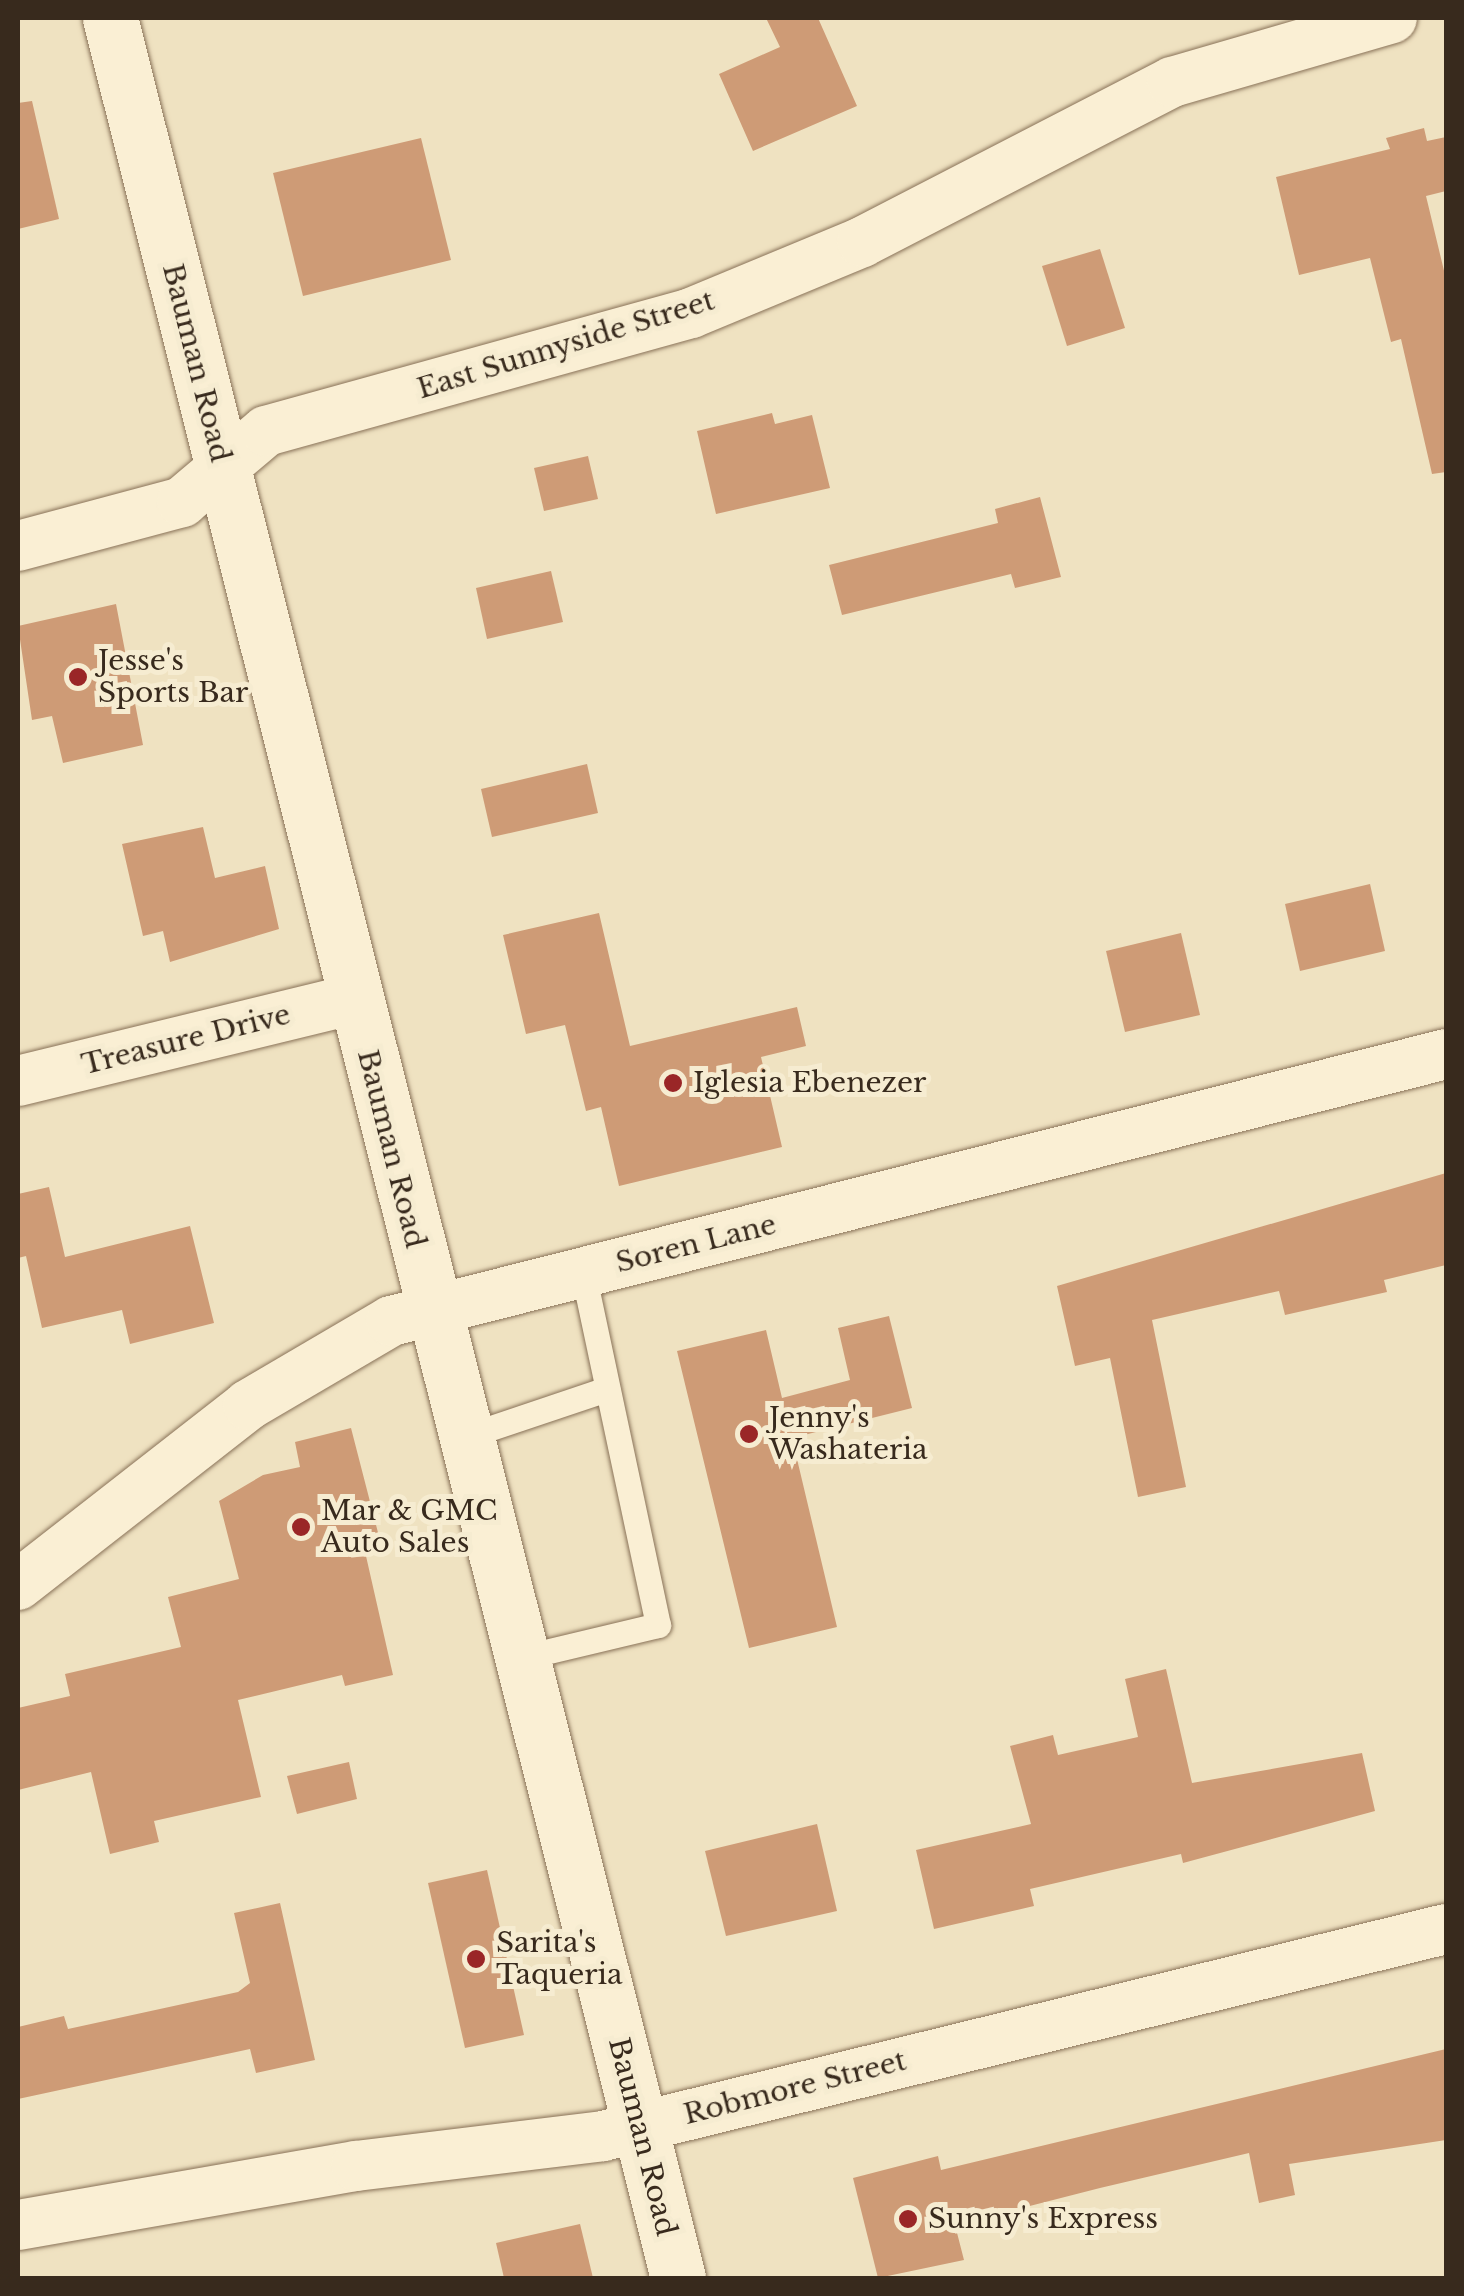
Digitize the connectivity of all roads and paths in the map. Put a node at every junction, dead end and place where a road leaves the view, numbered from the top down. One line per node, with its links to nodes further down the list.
1 (110, 18): 3 (street, Bauman Road)
2 (1392, 18): 3 (street, East Sunnyside Street)
3 (221, 463): 4 (street, East Sunnyside Street); 5 (street, Bauman Road)
4 (18, 546)
5 (354, 998): 7 (street, Treasure Drive); 9 (street, Bauman Road)
6 (1446, 1054): 8 (street, Soren Lane)
7 (18, 1081)
8 (583, 1272): 9 (street, Soren Lane); 10 (lane)
9 (432, 1311): 11 (street, Bauman Road); 12 (street, Soren Lane)
10 (607, 1390): 11 (lane); 13 (lane)
11 (464, 1437): 13 (street, Bauman Road)
12 (18, 1585)
13 (520, 1658): 15 (street, Bauman Road)
14 (1446, 1929): 15 (street, Robmore Street)
15 (639, 2126): 16 (street, Robmore Street); 17 (street, Bauman Road)
16 (18, 2226)
17 (678, 2278)

